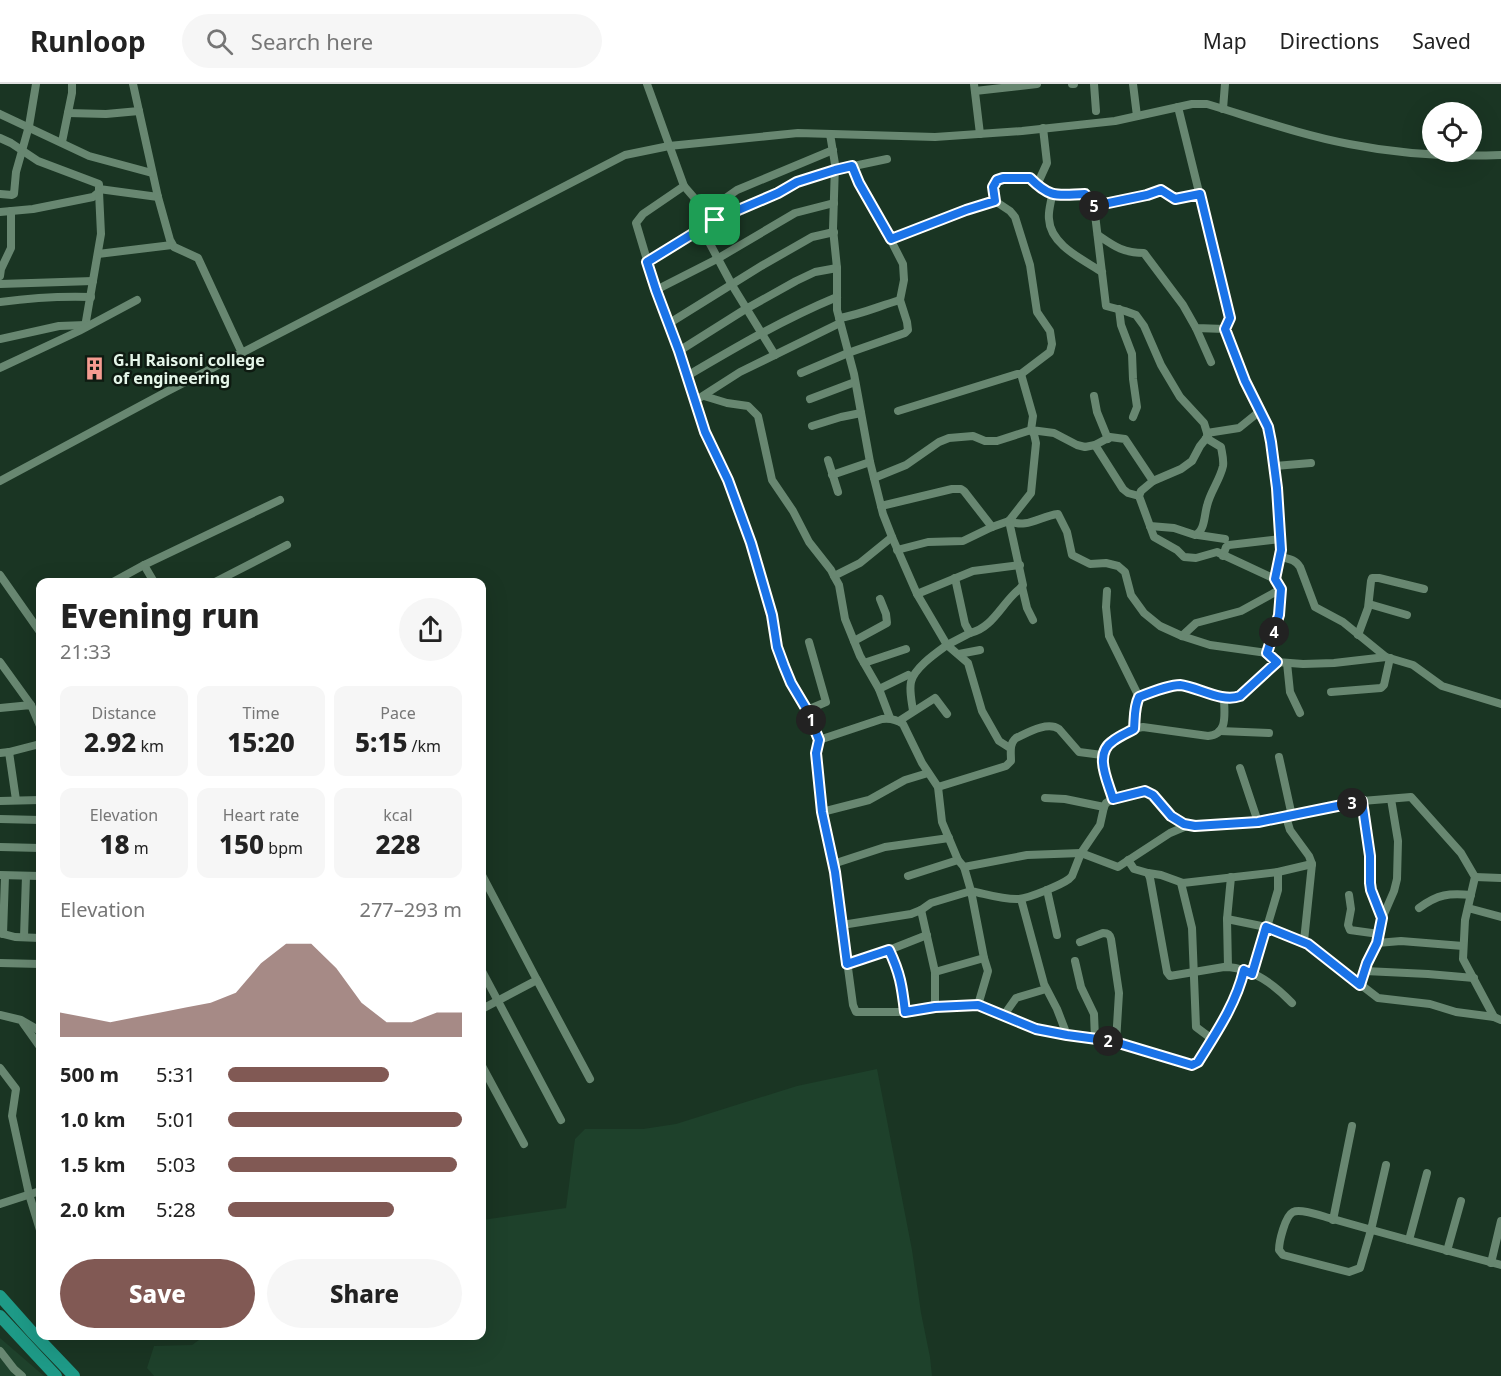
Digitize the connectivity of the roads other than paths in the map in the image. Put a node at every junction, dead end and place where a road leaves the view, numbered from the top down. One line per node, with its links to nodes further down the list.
1 (36, 84): 17 (street)
2 (72, 84): 14 (street)
3 (133, 84): 12 (street)
4 (647, 84): 23 (street)
5 (1037, 84): 9 (street)
6 (1094, 84): 13 (street)
7 (1133, 84): 16 (street)
8 (1225, 84): 11 (street)
9 (974, 88): 20 (street)
10 (1178, 107): 11 (street); 16 (street); 35 (street)
11 (1223, 109): 26 (street)
12 (139, 111): 14 (street); 30 (street)
13 (1096, 111)
14 (68, 113): 22 (street)
15 (0, 114): 17 (street)
16 (1137, 116): 18 (street)
17 (29, 126): 22 (street); 25 (street)
18 (1043, 128): 20 (street); 31 (street)
19 (830, 134): 20 (street); 23 (street); 24 (street)
20 (980, 134)
21 (0, 138): 25 (street)
22 (62, 142): 30 (street)
23 (669, 146): 32 (street); 75 (street)
24 (833, 150): 29 (street); 41 (street)
25 (23, 151): 33 (street); 34 (street)
26 (1501, 155)
27 (886, 159): 28 (street)
28 (852, 166): 29 (street); 48 (street)
29 (835, 170): 39 (street); 44 (street)
30 (152, 173): 37 (street)
31 (1037, 184): 36 (street); 38 (street)
32 (684, 186): 41 (street); 52 (street)
33 (99, 190): 37 (street); 42 (street); 50 (street)
34 (0, 194)
35 (1200, 194): 40 (street); 71 (street)
36 (1052, 195): 40 (street); 54 (street)
37 (158, 197): 49 (street)
38 (995, 201): 48 (street); 81 (street)
39 (834, 203): 46 (street); 51 (street)
40 (1094, 206): 47 (street)
41 (710, 209): 44 (street)
42 (11, 210): 43 (street); 55 (street)
43 (0, 212)
44 (715, 220): 45 (street)
45 (702, 229): 51 (street); 52 (street)
46 (834, 232): 53 (street); 58 (street)
47 (1098, 235): 54 (street); 70 (street)
48 (891, 239): 63 (street)
49 (172, 245): 50 (street); 75 (street)
50 (98, 254): 56 (street)
51 (718, 258): 58 (street); 59 (street)
52 (647, 262): 59 (street)
53 (837, 268): 61 (street); 65 (street)
54 (1102, 272): 66 (street)
55 (0, 276)
56 (93, 281): 57 (street); 60 (street)
57 (0, 284)
58 (732, 285): 65 (street); 68 (street)
59 (656, 290): 68 (street)
60 (91, 297): 64 (street); 69 (street)
61 (837, 297): 67 (street); 72 (street)
62 (137, 300): 69 (street)
63 (900, 300): 67 (street); 76 (street)
64 (0, 302)
65 (746, 308): 72 (street); 74 (street)
66 (1119, 309): 90 (street); 93 (street)
67 (840, 321): 76 (street); 77 (street)
68 (668, 324): 74 (street)
69 (86, 326): 73 (street); 79 (street)
70 (1196, 328): 71 (street); 78 (street)
71 (1225, 329): 88 (street)
72 (761, 332): 77 (street); 82 (street)
73 (0, 339)
74 (679, 351): 82 (street)
75 (242, 353): 102 (street)
76 (848, 353): 80 (street); 83 (street)
77 (775, 355): 85 (street)
78 (1211, 362)
79 (0, 368)
80 (801, 373)
81 (1021, 374): 87 (street); 92 (street)
82 (687, 376): 85 (street)
83 (855, 382): 86 (street); 89 (street)
84 (1094, 396): 94 (street)
85 (699, 398): 122 (street); 160 (street)
86 (810, 399)
87 (898, 411)
88 (1260, 411): 93 (street); 99 (street)
89 (861, 413): 91 (street); 97 (street)
90 (1133, 417)
91 (812, 426)
92 (1031, 430): 95 (street); 101 (street); 108 (street)
93 (1207, 436): 103 (street); 111 (street)
94 (1108, 439): 95 (street); 103 (street)
95 (1095, 445): 105 (street)
96 (828, 460): 100 (street)
97 (870, 462): 100 (street); 101 (street)
98 (1311, 464): 99 (street)
99 (1275, 466): 114 (street)
100 (832, 474): 104 (street)
101 (874, 478): 107 (street)
102 (0, 481)
103 (1153, 481): 105 (street)
104 (838, 492)
105 (1139, 496): 109 (street)
106 (280, 500): 119 (street)
107 (881, 506): 110 (street); 112 (street)
108 (1009, 521): 110 (street); 120 (street); 140 (street)
109 (1150, 526): 111 (street); 117 (street)
110 (992, 527): 116 (street)
111 (1198, 535): 113 (street)
112 (892, 537): 116 (street); 122 (street)
113 (1225, 539)
114 (1280, 539): 117 (street); 118 (street)
115 (287, 545): 125 (street)
116 (897, 550): 132 (street)
117 (1223, 556): 127 (street)
118 (1280, 557): 127 (street); 139 (street)
119 (144, 565): 123 (street); 124 (street)
120 (1020, 565): 126 (street); 128 (street)
121 (0, 575): 136 (street)
122 (834, 576): 141 (street)
123 (120, 578)
124 (152, 578)
125 (223, 578)
126 (955, 578): 132 (street); 138 (street)
127 (1275, 579): 129 (street)
128 (1022, 587): 137 (street); 138 (street)
129 (1281, 589): 140 (street); 146 (street)
130 (1424, 589): 134 (street)
131 (1107, 591): 155 (street)
132 (917, 594): 143 (street)
133 (880, 599): 141 (street)
134 (1369, 604): 135 (street); 139 (street)
135 (1407, 615)
136 (36, 619)
137 (1033, 620)
138 (970, 633): 143 (street)
139 (1358, 634): 148 (street)
140 (1182, 636): 146 (street)
141 (854, 641): 151 (street)
142 (809, 642): 160 (street)
143 (947, 645): 147 (street); 161 (street)
144 (906, 649): 151 (street)
145 (980, 650): 147 (street)
146 (1267, 653): 150 (street)
147 (959, 654): 171 (street)
148 (1388, 657): 150 (street); 154 (street); 157 (street)
149 (0, 662): 158 (street)
150 (1282, 662): 156 (street); 162 (street)
151 (864, 663): 153 (street)
152 (908, 675): 153 (street)
153 (879, 689): 165 (street)
154 (1331, 692)
155 (1139, 697): 156 (street); 166 (street)
156 (1224, 697): 167 (street)
157 (1501, 704)
158 (31, 705): 159 (street); 164 (street)
159 (0, 708)
160 (807, 710): 169 (street)
161 (914, 711): 163 (street); 165 (street)
162 (1300, 713)
163 (947, 714)
164 (36, 715)
165 (894, 719): 169 (street); 176 (street)
166 (1134, 729): 167 (street); 173 (street)
167 (1220, 731): 168 (street)
168 (1269, 733)
169 (819, 740): 186 (street)
170 (36, 745): 172 (street)
171 (1010, 748): 173 (street); 177 (street)
172 (5, 752): 183 (street)
173 (1102, 755): 179 (street)
174 (1279, 757): 187 (street)
175 (1240, 768): 190 (street)
176 (928, 773): 177 (street); 186 (street)
177 (938, 787): 192 (street)
178 (1045, 798): 185 (street)
179 (1113, 799): 185 (street); 191 (street)
180 (1391, 799): 184 (street); 207 (street); 220 (street)
181 (36, 800): 183 (street)
182 (0, 801): 183 (street)
183 (16, 801)
184 (1362, 801): 187 (street); 220 (street)
185 (1104, 807): 195 (street)
186 (822, 812): 198 (street)
187 (1289, 816): 190 (street); 199 (street)
188 (0, 819): 189 (street)
189 (36, 820)
190 (1258, 822): 191 (street)
191 (1189, 825): 196 (street)
192 (949, 838): 197 (street); 198 (street)
193 (0, 847): 194 (street)
194 (36, 848)
195 (1081, 853): 196 (street); 197 (street); 211 (street)
196 (1128, 860): 201 (street)
197 (961, 863): 205 (street); 212 (street)
198 (833, 864): 222 (street)
199 (1311, 864): 200 (street); 230 (street)
200 (1278, 872): 206 (street); 223 (street)
201 (1148, 873): 210 (street); 242 (street)
202 (2, 875): 203 (street); 224 (street)
203 (26, 876): 204 (street); 227 (street)
204 (36, 876)
205 (908, 876)
206 (1231, 877): 210 (street); 221 (street)
207 (1475, 877): 208 (street); 214 (street)
208 (1501, 878)
209 (486, 883): 246 (street)
210 (1181, 883): 242 (street)
211 (1047, 890): 215 (street); 226 (street)
212 (971, 891): 215 (street); 218 (street); 234 (street)
213 (1350, 895): 229 (street)
214 (1471, 895): 216 (street); 217 (street)
215 (1021, 899): 248 (street)
216 (1419, 908)
217 (1468, 908): 219 (street); 232 (street)
218 (921, 910): 222 (street); 225 (street)
219 (1501, 917)
220 (1382, 918): 229 (street)
221 (1227, 919): 223 (street); 239 (street)
222 (842, 925): 238 (street)
223 (1266, 927): 230 (street); 243 (street)
224 (2, 933): 227 (street)
225 (927, 935): 233 (street); 241 (street)
226 (1057, 935)
227 (24, 937): 228 (street)
228 (36, 938)
229 (1378, 938): 232 (street); 240 (street)
230 (1304, 941): 247 (street)
231 (1080, 942): 264 (street)
232 (1463, 946): 244 (street)
233 (889, 950): 238 (street); 254 (street)
234 (984, 958): 241 (street); 251 (street)
235 (1075, 961): 261 (street)
236 (0, 963): 237 (street)
237 (36, 964)
238 (847, 964): 254 (street)
239 (1228, 967): 242 (street); 243 (street)
240 (1365, 971): 244 (street); 247 (street)
241 (935, 972): 253 (street)
242 (1194, 972): 262 (street)
243 (1248, 972): 250 (street); 262 (street)
244 (1474, 978): 257 (street)
245 (486, 979): 249 (street)
246 (537, 980): 249 (street); 267 (street)
247 (1360, 985): 257 (street)
248 (1046, 989): 256 (street); 260 (street)
249 (497, 1001): 252 (street); 268 (street)
250 (1292, 1003)
251 (978, 1005): 253 (street); 256 (street)
252 (486, 1007)
253 (935, 1007): 254 (street)
254 (905, 1012)
255 (0, 1015): 258 (street)
256 (1004, 1015): 260 (street)
257 (1497, 1018)
258 (21, 1020): 259 (street); 263 (street)
259 (36, 1029)
260 (1067, 1035): 261 (street)
261 (1095, 1039): 264 (street)
262 (1212, 1039): 264 (street)
263 (36, 1041)
264 (1116, 1042)
265 (0, 1068): 274 (street)
266 (486, 1073): 270 (street)
267 (590, 1079)
268 (561, 1120)
269 (1352, 1126): 278 (street)
270 (524, 1144)
271 (1386, 1165): 280 (street)
272 (1427, 1173): 281 (street)
273 (36, 1192): 274 (street)
274 (29, 1194): 276 (street); 277 (street)
275 (1461, 1201): 282 (street)
276 (0, 1203)
277 (36, 1217)
278 (1333, 1220): 280 (street); 280 (street)
279 (1501, 1221): 283 (street)
280 (1371, 1230): 281 (street)
281 (1409, 1240): 282 (street)
282 (1447, 1251): 283 (street)
283 (1491, 1263): 284 (street)
284 (1501, 1265)
285 (0, 1296): 287 (highway)
286 (0, 1316): 287 (highway)
287 (32, 1333): 291 (highway)
288 (39, 1340): 292 (highway)
289 (0, 1351): 290 (street)
290 (22, 1376)
291 (56, 1376)
292 (74, 1376)

